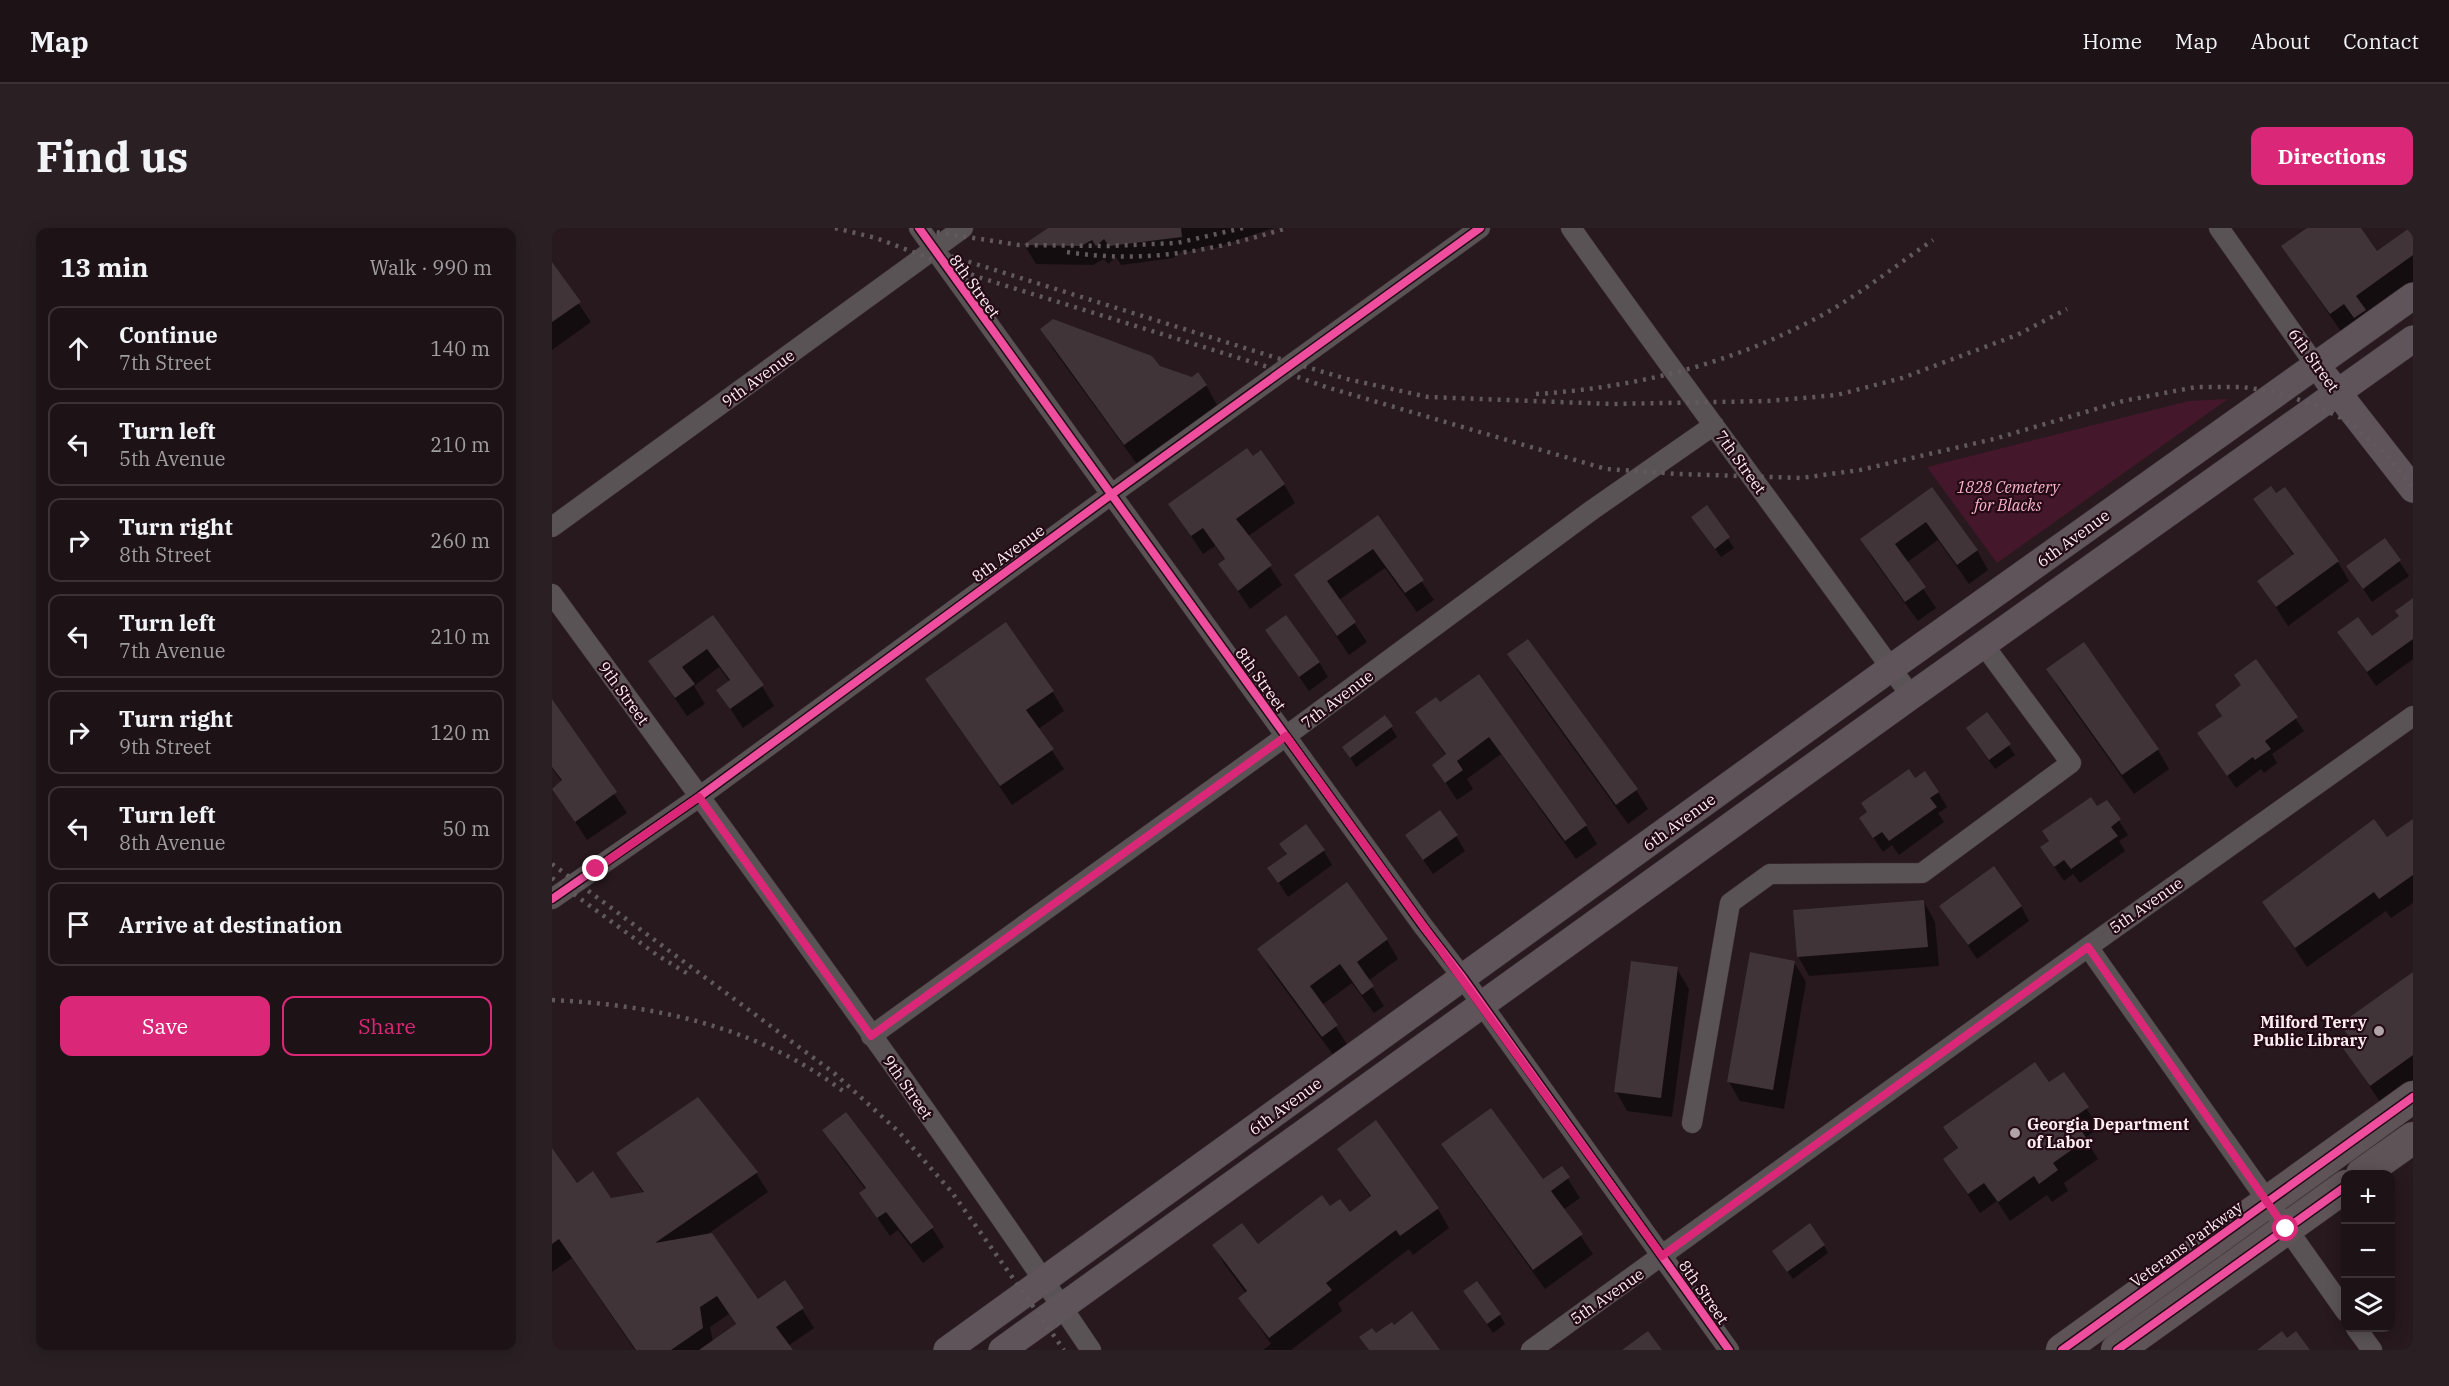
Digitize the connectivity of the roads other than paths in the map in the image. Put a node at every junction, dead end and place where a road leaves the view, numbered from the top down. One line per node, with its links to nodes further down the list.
1 (919, 228): 6 (street, 8th Street)
2 (963, 228): 6 (street, 9th Avenue)
3 (1480, 228): 13 (street, 8th Avenue)
4 (1571, 228): 11 (street, 7th Street)
5 (2218, 228): 9 (street, 6th Street)
6 (934, 251): 13 (street, 8th Street); 14 (street, 9th Avenue)
7 (2413, 296): 9 (main road, 6th Avenue)
8 (2413, 339): 10 (main road, 6th Avenue)
9 (2316, 366): 10 (main road, 6th Street); 17 (main road, 6th Avenue)
10 (2337, 392): 12 (main road, 6th Street); 16 (main road, 6th Avenue)
11 (1714, 425): 17 (street, 7th Street); 20 (street, 7th Avenue)
12 (2413, 489)
13 (1112, 494): 20 (street, 8th Street); 21 (street, 8th Avenue)
14 (552, 527)
15 (552, 594): 21 (street, 9th Street)
16 (1983, 644): 18 (main road, 6th Avenue); 28 (street)
17 (1892, 668): 18 (street, 7th Street); 24 (main road, 6th Avenue)
18 (1911, 696): 25 (main road, 6th Avenue)
19 (2413, 716): 23 (street, 5th Avenue)
20 (1286, 736): 24 (street, 8th Street); 26 (street, 7th Avenue)
21 (699, 797): 22 (street, 8th Avenue); 26 (street, 9th Street)
22 (552, 899)
23 (2088, 947): 32 (street); 34 (street, 5th Avenue)
24 (1463, 978): 25 (street, 8th Street); 35 (main road, 6th Avenue)
25 (1482, 1004): 34 (street, 8th Street); 37 (main road, 6th Avenue)
26 (871, 1036): 35 (street, 9th Street)
27 (2413, 1098): 32 (main road, Veterans Parkway)
28 (1692, 1123)
29 (2413, 1138): 30 (main road)
30 (2368, 1170)
31 (2341, 1190): 33 (main road)
32 (2268, 1201): 33 (street); 44 (main road, Veterans Parkway)
33 (2286, 1229): 36 (street); 45 (main road)
34 (1662, 1256): 42 (street, 5th Avenue); 43 (street, 8th Street)
35 (1044, 1280): 37 (street, 9th Street); 39 (main road, 6th Avenue)
36 (2341, 1305)
37 (1062, 1307): 40 (main road, 6th Avenue); 41 (street, 9th Street)
38 (2359, 1332): 46 (street)
39 (947, 1350)
40 (1002, 1350)
41 (1091, 1350)
42 (1531, 1350)
43 (1729, 1350)
44 (2062, 1350)
45 (2117, 1350)
46 (2372, 1350)

